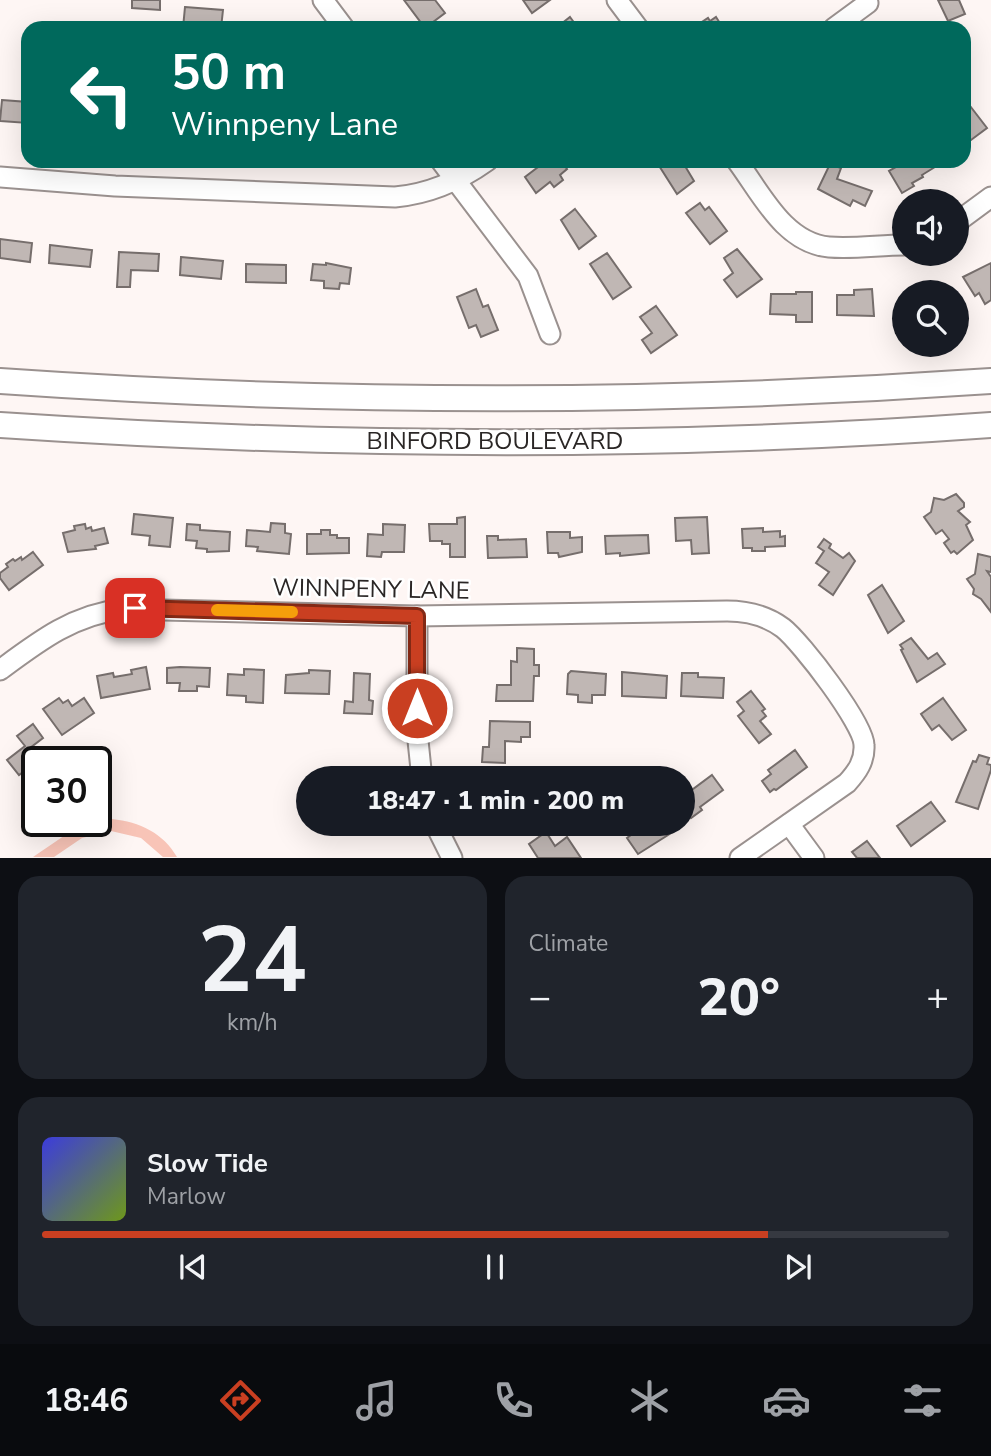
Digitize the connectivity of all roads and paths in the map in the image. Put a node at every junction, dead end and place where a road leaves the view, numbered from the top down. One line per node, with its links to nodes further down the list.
1 (323, 0): 4 (street)
2 (617, 0): 5 (street)
3 (868, 3): 6 (street)
4 (339, 21)
5 (633, 21)
6 (844, 21)
7 (446, 168): 11 (street)
8 (476, 168): 11 (street)
9 (742, 168): 14 (street)
10 (0, 177): 11 (street)
11 (455, 181): 15 (street)
12 (991, 197): 13 (street)
13 (969, 213)
14 (892, 245)
15 (550, 334)
16 (0, 381): 17 (main road, BINFORD BOULEVARD)
17 (991, 381)
18 (0, 425): 19 (main road, BINFORD BOULEVARD)
19 (991, 425)
20 (417, 616): 21 (street, WINNPENY LANE); 22 (street); 23 (street, WINNPENY LANE)
21 (0, 670)
22 (421, 766)
23 (789, 824): 26 (street); 27 (street)
24 (441, 836): 25 (street)
25 (452, 858)
26 (740, 858)
27 (814, 858)

